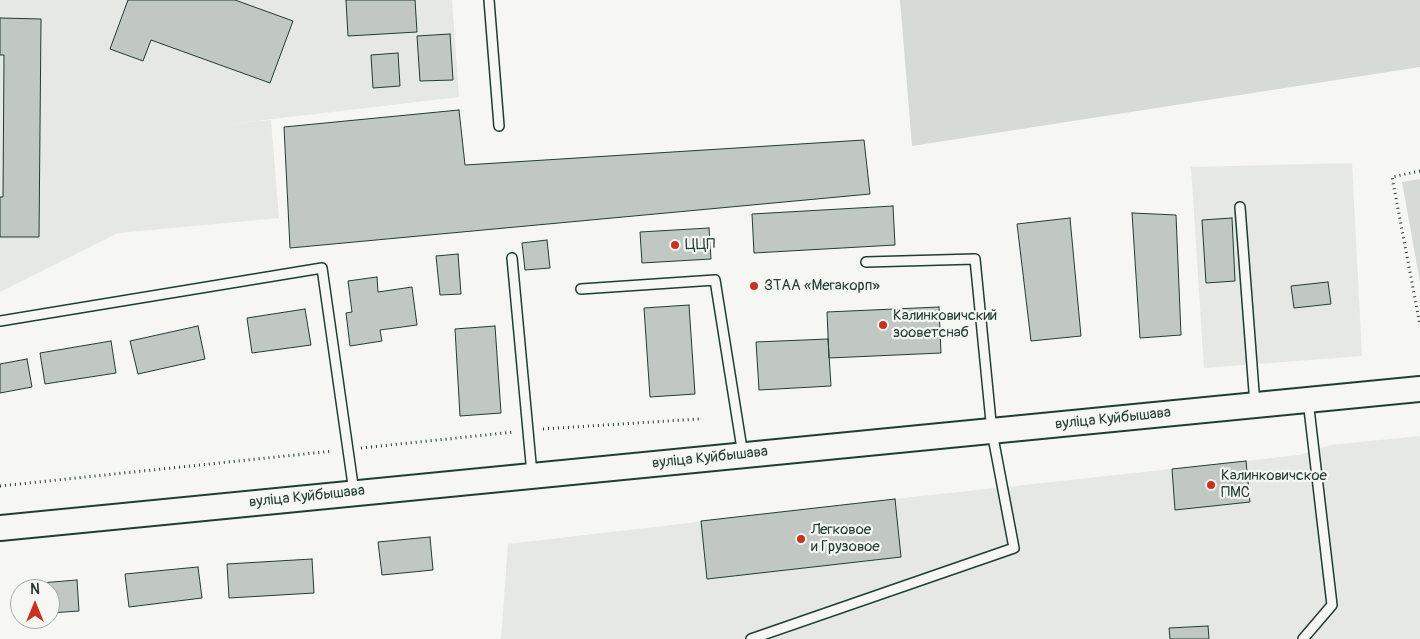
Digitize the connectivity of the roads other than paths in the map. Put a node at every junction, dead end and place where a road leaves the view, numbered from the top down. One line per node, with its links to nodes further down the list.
1 (489, 0): 2 (lane)
2 (499, 126)
3 (1240, 207): 10 (lane)
4 (512, 258): 13 (lane)
5 (866, 262): 11 (lane)
6 (581, 289): 12 (lane)
7 (0, 322): 14 (lane)
8 (1420, 388): 9 (main road, вуліца Куйбышава)
9 (1308, 400): 10 (main road, вуліца Куйбышава); 17 (lane)
10 (1255, 405): 11 (main road, вуліца Куйбышава)
11 (992, 432): 12 (main road, вуліца Куйбышава); 16 (lane)
12 (743, 455): 13 (main road, вуліца Куйбышава)
13 (533, 477): 14 (main road, вуліца Куйбышава)
14 (354, 493): 15 (main road, вуліца Куйбышава)
15 (0, 528)
16 (751, 639)
17 (1303, 639)

